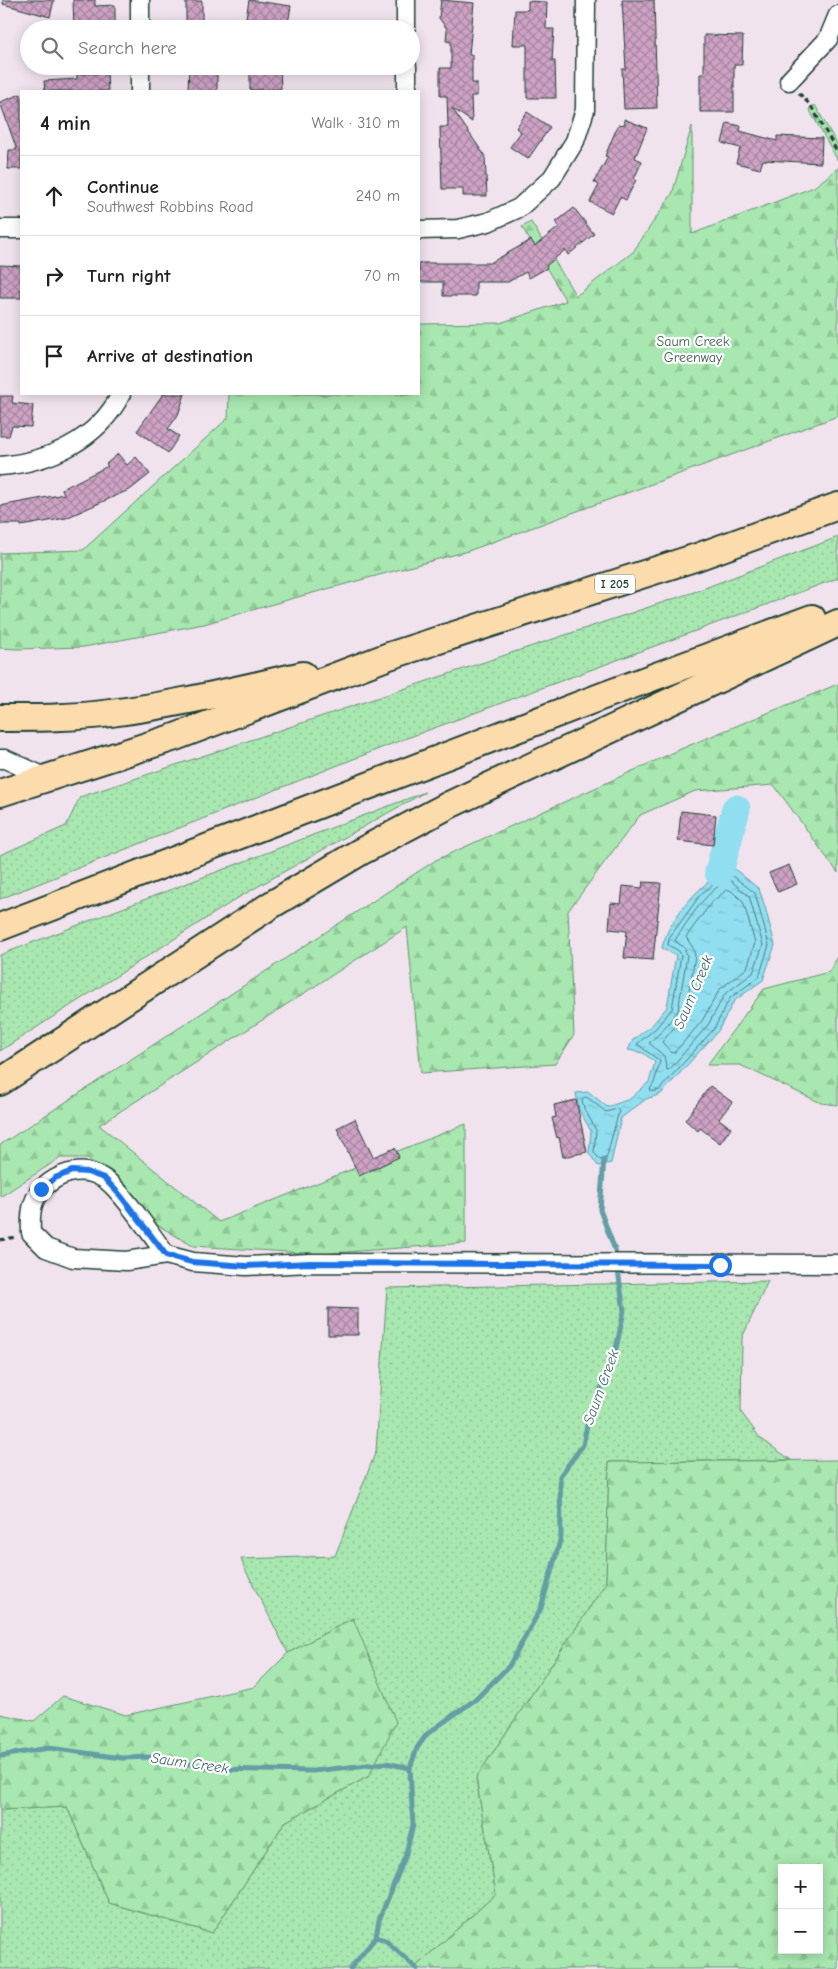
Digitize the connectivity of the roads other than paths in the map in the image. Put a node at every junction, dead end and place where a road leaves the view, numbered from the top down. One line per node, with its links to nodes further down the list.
1 (140, 0): 5 (street)
2 (406, 0): 6 (street)
3 (586, 0): 14 (street)
4 (838, 15): 9 (street)
5 (140, 20)
6 (406, 20)
7 (140, 75): 10 (street)
8 (407, 75): 11 (street)
9 (788, 81)
10 (140, 90)
11 (407, 90)
12 (0, 229): 13 (street)
13 (20, 229)
14 (420, 230)
15 (120, 395): 16 (street)
16 (0, 466)
17 (838, 506): 20 (highway, I 205)
18 (838, 608): 25 (highway)
19 (838, 623): 26 (highway)
20 (389, 656): 21 (highway); 23 (highway)
21 (0, 718)
22 (0, 759): 23 (street)
23 (47, 778): 24 (highway)
24 (0, 793)
25 (0, 927)
26 (0, 1082)
27 (166, 1255): 27 (street); 28 (street)
28 (838, 1264)

